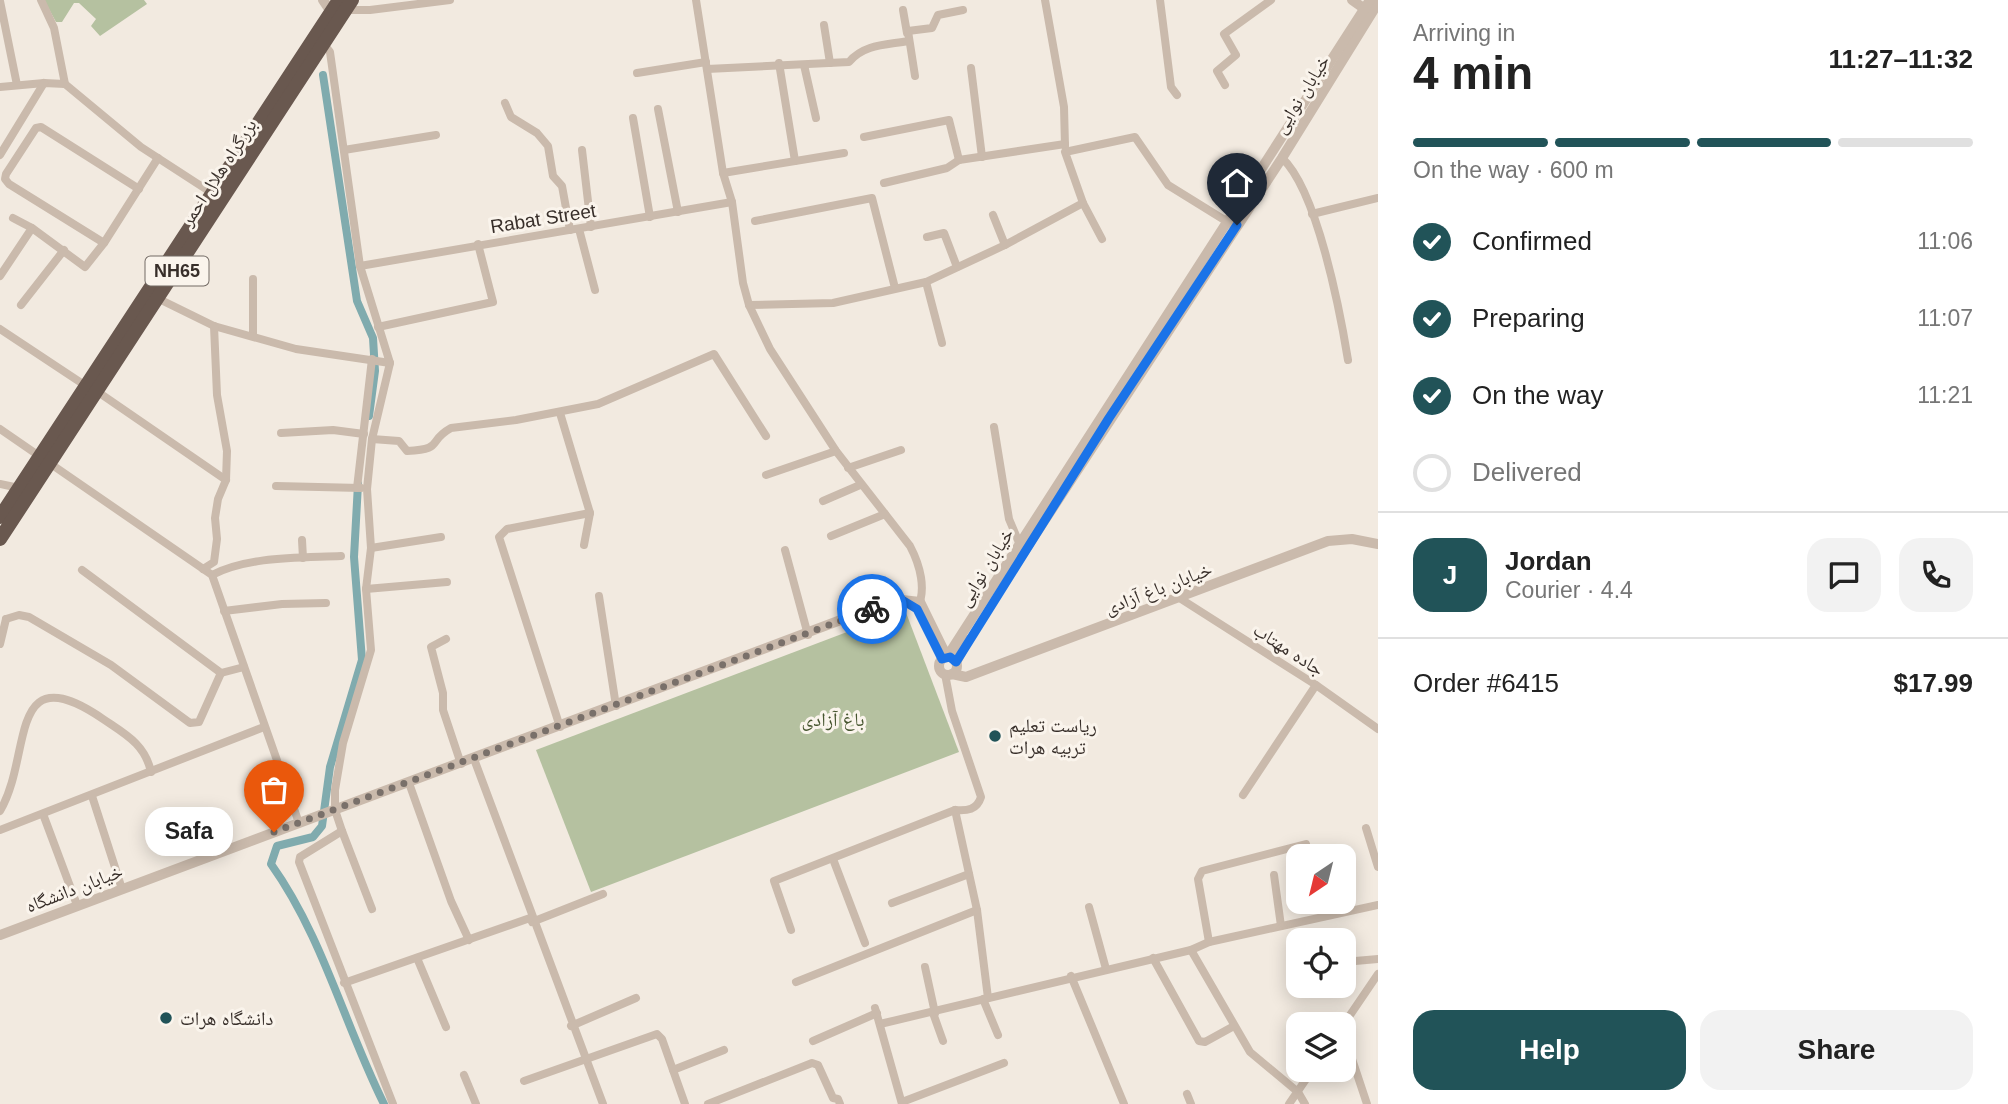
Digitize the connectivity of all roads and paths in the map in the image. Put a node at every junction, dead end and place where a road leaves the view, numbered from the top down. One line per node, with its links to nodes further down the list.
1 (41, 0): 24 (street)
2 (450, 0): 9 (street)
3 (696, 0): 18 (street)
4 (1045, 0): 35 (street)
5 (1160, 0): 28 (street)
6 (1270, 0): 26 (street)
7 (1352, 0): 10 (street)
8 (0, 3): 25 (street)
9 (338, 4): 15 (highway, بزرگراه هلال احمر / NH65); 48 (highway, بزرگراه هلال احمر / NH65)
10 (1371, 6): 42 (street, خیابان نوایی); 58 (street, خیابان نوایی)
11 (903, 10): 14 (street)
12 (963, 10): 14 (street)
13 (824, 25): 16 (street)
14 (908, 37): 16 (street); 22 (street)
15 (323, 43): 36 (street); 48 (highway, بزرگراه هلال احمر / NH65)
16 (830, 63): 19 (street)
17 (779, 64): 18 (street); 19 (street); 44 (street)
18 (706, 65): 21 (street); 45 (street)
19 (804, 65): 32 (street)
20 (971, 68): 40 (street)
21 (637, 73)
22 (915, 76)
23 (44, 83): 24 (street); 25 (street); 39 (street)
24 (65, 84): 41 (street)
25 (18, 85): 27 (street)
26 (1225, 85)
27 (0, 88)
28 (1177, 95)
29 (506, 103): 61 (street)
30 (659, 109): 52 (street)
31 (633, 118): 55 (street)
32 (816, 118)
33 (436, 135): 36 (street)
34 (864, 137): 43 (street)
35 (1065, 148): 40 (street); 51 (street); 58 (street)
36 (344, 149): 68 (street)
37 (582, 150): 59 (street)
38 (844, 153): 44 (street)
39 (0, 155)
40 (982, 157): 43 (street)
41 (158, 158): 47 (street); 48 (street)
42 (1282, 158): 53 (street); 58 (street, خیابان نوایی)
43 (959, 160): 46 (street)
44 (795, 161): 45 (street)
45 (723, 173): 50 (street)
46 (884, 183)
47 (139, 189): 64 (street); 64 (street)
48 (218, 197): 75 (highway, بزرگراه هلال احمر / NH65); 86 (highway, بزرگراه هلال احمر / NH65)
49 (1378, 198): 53 (street)
50 (732, 202): 52 (street, Rabat Street); 77 (street)
51 (1083, 202): 63 (street); 66 (street)
52 (678, 212): 55 (street, Rabat Street)
53 (1312, 214): 84 (street)
54 (993, 215): 66 (street)
55 (650, 217): 59 (street, Rabat Street)
56 (13, 218): 60 (street)
57 (754, 221): 73 (street)
58 (1231, 224): 115 (street, خیابان نوایی); 136 (street, خیابان نوایی)
59 (591, 227): 61 (street, Rabat Street)
60 (32, 228): 67 (street); 70 (street)
61 (575, 229): 65 (street, Rabat Street); 74 (street)
62 (927, 237): 69 (street)
63 (1102, 239)
64 (104, 243): 67 (street)
65 (478, 244): 68 (street, Rabat Street); 79 (street)
66 (1005, 245): 69 (street)
67 (64, 250): 76 (street)
68 (360, 266): 79 (street)
69 (957, 267): 72 (street)
70 (0, 276)
71 (253, 279): 81 (street)
72 (926, 282): 73 (street); 82 (street)
73 (895, 288): 77 (street)
74 (595, 290)
75 (159, 299): 78 (street); 86 (highway, بزرگراه هلال احمر / NH65)
76 (21, 305)
77 (749, 305): 94 (street)
78 (214, 326): 81 (street); 98 (street)
79 (378, 327): 85 (street)
80 (0, 329): 86 (street)
81 (253, 336): 83 (street)
82 (942, 343)
83 (372, 359): 85 (street); 91 (street)
84 (1348, 360)
85 (390, 363): 91 (street)
86 (92, 389): 95 (highway, بزرگراه هلال احمر / NH65); 98 (street)
87 (560, 413): 91 (street); 92 (street); 106 (street)
88 (994, 427): 115 (street)
89 (0, 429): 95 (street)
90 (281, 433): 91 (street)
91 (368, 436): 103 (street); 104 (street)
92 (766, 436)
93 (901, 450): 96 (street)
94 (836, 451): 96 (street); 97 (street)
95 (45, 459): 102 (highway, بزرگراه هلال احمر / NH65); 111 (highway, بزرگراه هلال احمر / NH65); 120 (street)
96 (848, 468): 100 (street)
97 (766, 475)
98 (226, 480): 120 (street)
99 (0, 484): 102 (street)
100 (860, 485): 105 (street); 107 (street)
101 (276, 486): 103 (street)
102 (19, 488): 108 (highway, بزرگراه هلال احمر / NH65)
103 (356, 488): 104 (street)
104 (367, 489): 116 (street)
105 (823, 500)
106 (590, 513): 114 (street); 143 (street)
107 (885, 514): 109 (street); 128 (street)
108 (0, 517)
109 (831, 536)
110 (441, 537): 116 (street)
111 (0, 539)
112 (302, 540): 119 (street)
113 (1378, 544): 126 (street, خیابان باغ آزادی)
114 (584, 545)
115 (1020, 545): 133 (street, خیابان نوایی)
116 (371, 548): 124 (street)
117 (785, 550): 132 (street)
118 (341, 556): 119 (street)
119 (303, 558): 122 (street)
120 (203, 569): 122 (street)
121 (82, 570): 138 (street)
122 (212, 575): 129 (street)
123 (447, 582): 124 (street)
124 (366, 589): 153 (street)
125 (599, 596): 141 (street)
126 (1181, 599): 139 (street, خیابان باغ آزادی); 140 (street, جاده مهتاب)
127 (326, 603): 129 (street)
128 (918, 606): 131 (street); 132 (street, خیابان دانشگاه); 136 (street)
129 (224, 611): 137 (street)
130 (3, 617): 135 (street); 138 (street)
131 (933, 634): 133 (street); 136 (street)
132 (808, 635): 141 (street, خیابان دانشگاه)
133 (963, 635): 136 (street, خیابان نوایی)
134 (446, 639): 146 (street)
135 (0, 644)
136 (948, 659): 139 (street); 139 (street)
137 (244, 667): 138 (street); 142 (street)
138 (221, 673)
139 (948, 674): 151 (street)
140 (1316, 685): 144 (street, جاده مهتاب); 149 (street)
141 (616, 706): 143 (street, خیابان دانشگاه)
142 (264, 727): 147 (street); 155 (street)
143 (560, 727): 145 (street, خیابان دانشگاه)
144 (1378, 729)
145 (474, 759): 146 (street, خیابان دانشگاه); 172 (street)
146 (461, 764): 148 (street, خیابان دانشگاه)
147 (151, 772): 150 (street); 152 (street)
148 (409, 783): 153 (street, خیابان دانشگاه); 176 (street)
149 (1243, 795)
150 (92, 796): 154 (street); 164 (street)
151 (955, 810): 160 (street); 162 (street)
152 (0, 811)
153 (327, 813): 155 (street, خیابان دانشگاه); 158 (street)
154 (43, 814): 157 (street); 167 (street)
155 (299, 823): 164 (street, خیابان دانشگاه)
156 (1366, 828): 161 (street)
157 (0, 830)
158 (341, 831): 170 (street); 189 (street)
159 (1286, 849): 177 (street)
160 (832, 859): 174 (street); 178 (street)
161 (1378, 867)
162 (969, 874): 166 (street); 171 (street)
163 (1273, 875): 173 (street)
164 (122, 888): 167 (street, خیابان دانشگاه)
165 (603, 894): 172 (street)
166 (892, 903)
167 (77, 905): 175 (street, خیابان دانشگاه)
168 (1378, 905): 173 (street)
169 (1089, 907): 185 (street)
170 (372, 909)
171 (976, 910): 188 (street); 191 (street)
172 (531, 920): 176 (street); 195 (street)
173 (1281, 926): 177 (street)
174 (791, 930)
175 (0, 935)
176 (469, 940): 180 (street)
177 (1209, 942): 179 (street)
178 (865, 943)
179 (1191, 950): 181 (street); 196 (street)
180 (417, 958): 189 (street); 197 (street)
181 (1153, 958): 185 (street); 196 (street)
182 (1378, 959): 183 (street)
183 (1356, 961)
184 (925, 967): 193 (street)
185 (1106, 968): 187 (street)
186 (1378, 974): 192 (street)
187 (1071, 976): 191 (street); 218 (street)
188 (796, 982)
189 (344, 983): 212 (street)
190 (636, 999): 195 (street)
191 (986, 999): 193 (street); 198 (street)
192 (1352, 1012)
193 (934, 1013): 194 (street); 200 (street)
194 (880, 1024): 199 (street); 211 (street)
195 (571, 1026): 202 (street)
196 (1234, 1026): 209 (street)
197 (446, 1027)
198 (998, 1035)
199 (813, 1041)
200 (943, 1041)
201 (724, 1050): 204 (street)
202 (585, 1059): 204 (street); 207 (street); 214 (street)
203 (1004, 1063): 211 (street)
204 (673, 1070): 215 (street)
205 (1356, 1071): 222 (street)
206 (464, 1075): 213 (street)
207 (524, 1081)
208 (1305, 1082): 209 (street)
209 (1298, 1092): 220 (street); 221 (street)
210 (1187, 1094): 219 (street)
211 (902, 1103)
212 (393, 1104)
213 (476, 1104)
214 (603, 1104)
215 (685, 1104)
216 (708, 1104): 217 (street)
217 (840, 1104)
218 (1124, 1104)
219 (1191, 1104)
220 (1290, 1104)
221 (1306, 1104)
222 (1367, 1104)

